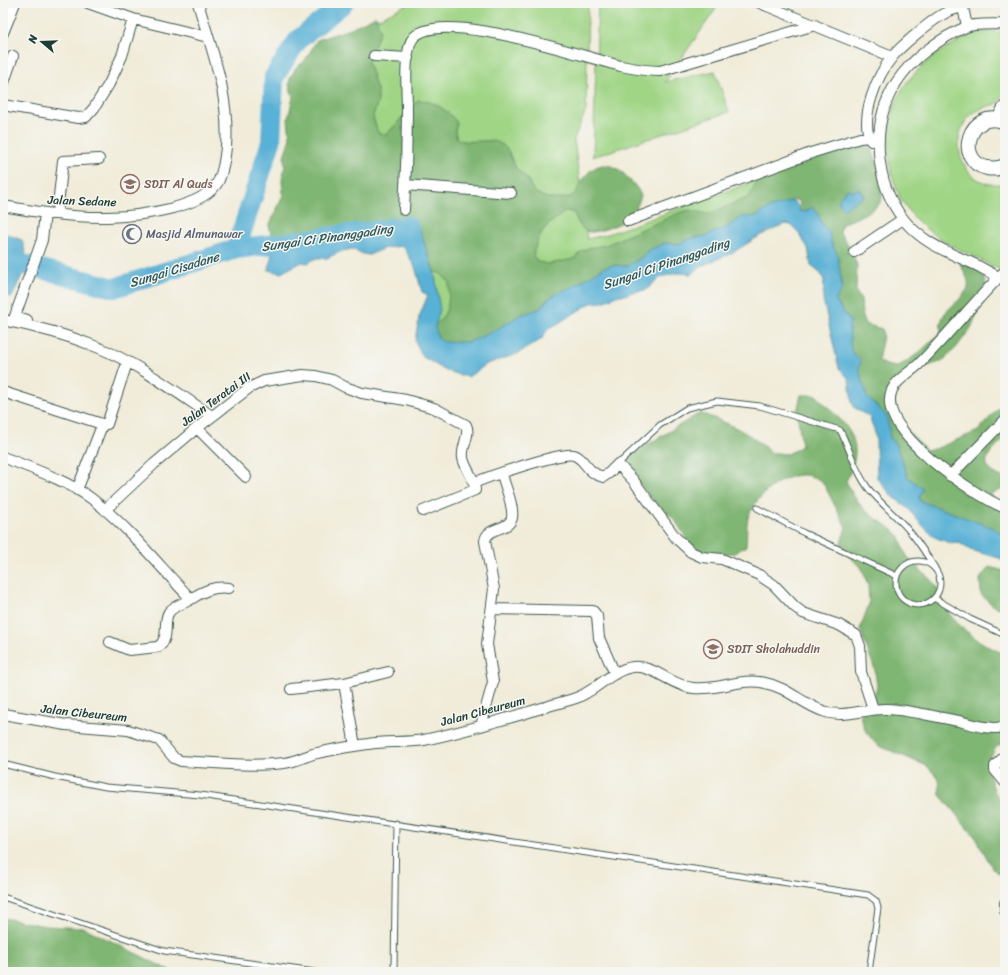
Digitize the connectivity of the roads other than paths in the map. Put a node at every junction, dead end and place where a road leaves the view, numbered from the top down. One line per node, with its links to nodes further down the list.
1 (15, 3): 10 (street)
2 (88, 3): 6 (street)
3 (198, 3): 11 (street, Jalan Sedane)
4 (760, 3): 8 (street)
5 (962, 5): 9 (street); 14 (street)
6 (133, 19): 11 (street); 17 (street)
7 (1005, 24): 9 (street)
8 (815, 25): 14 (street); 15 (street)
9 (967, 26): 19 (street)
10 (3, 33)
11 (208, 37): 27 (street, Jalan Sedane)
12 (13, 56): 16 (street)
13 (374, 56): 15 (street)
14 (892, 57): 19 (street)
15 (408, 58): 22 (street)
16 (3, 84)
17 (3, 105)
18 (1003, 116): 21 (street)
19 (874, 136): 28 (street); 29 (street)
20 (99, 159): 27 (street)
21 (1004, 168)
22 (405, 185): 23 (street); 25 (street)
23 (511, 193)
24 (3, 206): 26 (street, Jalan Sedane)
25 (404, 210)
26 (45, 213): 27 (street, Jalan Sedane); 32 (street)
27 (57, 213)
28 (903, 219): 30 (street); 31 (street)
29 (628, 221)
30 (854, 252)
31 (1002, 274): 42 (street)
32 (10, 319): 33 (street)
33 (127, 363): 35 (street); 37 (street)
34 (3, 392): 37 (street)
35 (212, 416): 38 (street, Jalan Teratai III); 44 (street, Jalan Teratai III)
36 (1005, 420): 42 (street)
37 (102, 424): 45 (street)
38 (197, 428): 43 (street); 48 (street, Jalan Teratai III)
39 (3, 457): 45 (street)
40 (618, 464): 41 (street); 50 (lane); 62 (street)
41 (502, 474): 44 (street); 55 (street)
42 (950, 476): 47 (street)
43 (246, 477)
44 (474, 483): 49 (street)
45 (77, 490): 48 (street)
46 (757, 508): 51 (lane)
47 (1005, 508)
48 (105, 510): 54 (street)
49 (423, 511)
50 (935, 568): 51 (lane); 53 (lane)
51 (897, 576): 53 (lane)
52 (229, 588): 54 (street)
53 (934, 598): 56 (lane)
54 (191, 599): 57 (street)
55 (492, 609): 59 (street); 64 (street)
56 (1005, 635)
57 (110, 642)
58 (388, 672): 60 (street)
59 (615, 674): 62 (street, Jalan Cibeureum); 64 (street, Jalan Cibeureum)
60 (344, 683): 61 (street); 66 (street)
61 (291, 689)
62 (873, 709): 65 (street, Jalan Cibeureum)
63 (3, 714): 66 (street, Jalan Cibeureum)
64 (481, 726): 66 (street, Jalan Cibeureum)
65 (1005, 727)
66 (355, 746)
67 (1005, 756): 69 (street)
68 (3, 764): 70 (lane)
69 (1005, 782)
70 (396, 823): 75 (lane); 76 (lane)
71 (3, 897): 74 (lane)
72 (1005, 903): 73 (street)
73 (1005, 911)
74 (315, 972)
75 (394, 972)
76 (869, 972)

